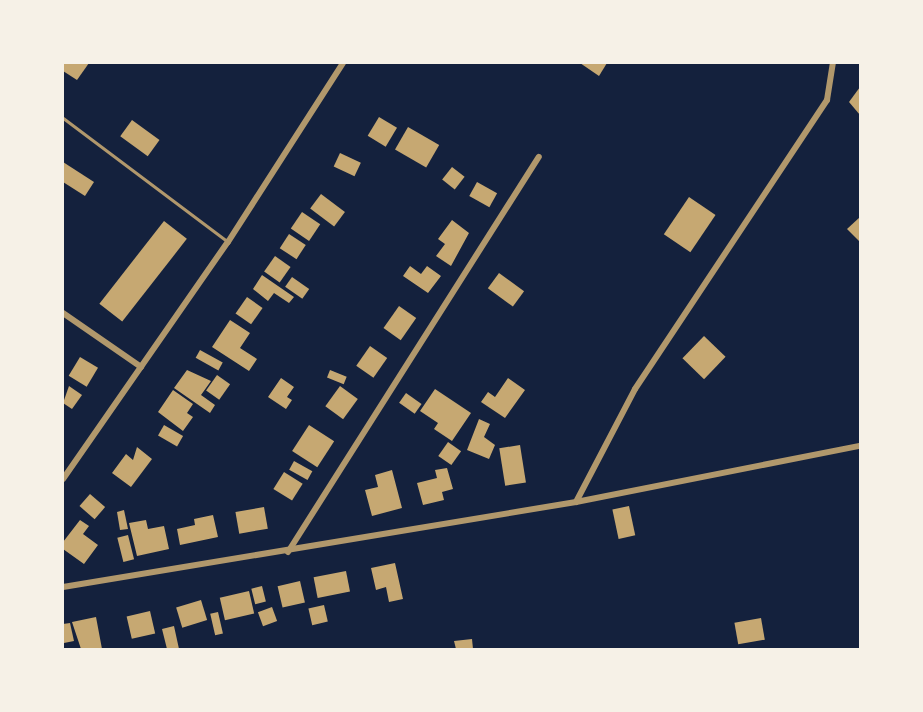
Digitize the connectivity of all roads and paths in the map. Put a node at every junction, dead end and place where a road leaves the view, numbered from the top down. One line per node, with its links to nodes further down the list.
1 (343, 63): 5 (street)
2 (833, 63): 10 (street)
3 (63, 118): 5 (lane)
4 (539, 157): 11 (street)
5 (228, 242): 7 (street)
6 (63, 313): 7 (street)
7 (141, 367): 9 (street)
8 (860, 446): 10 (street)
9 (63, 479)
10 (576, 502): 11 (street)
11 (288, 552): 12 (street)
12 (63, 587)

